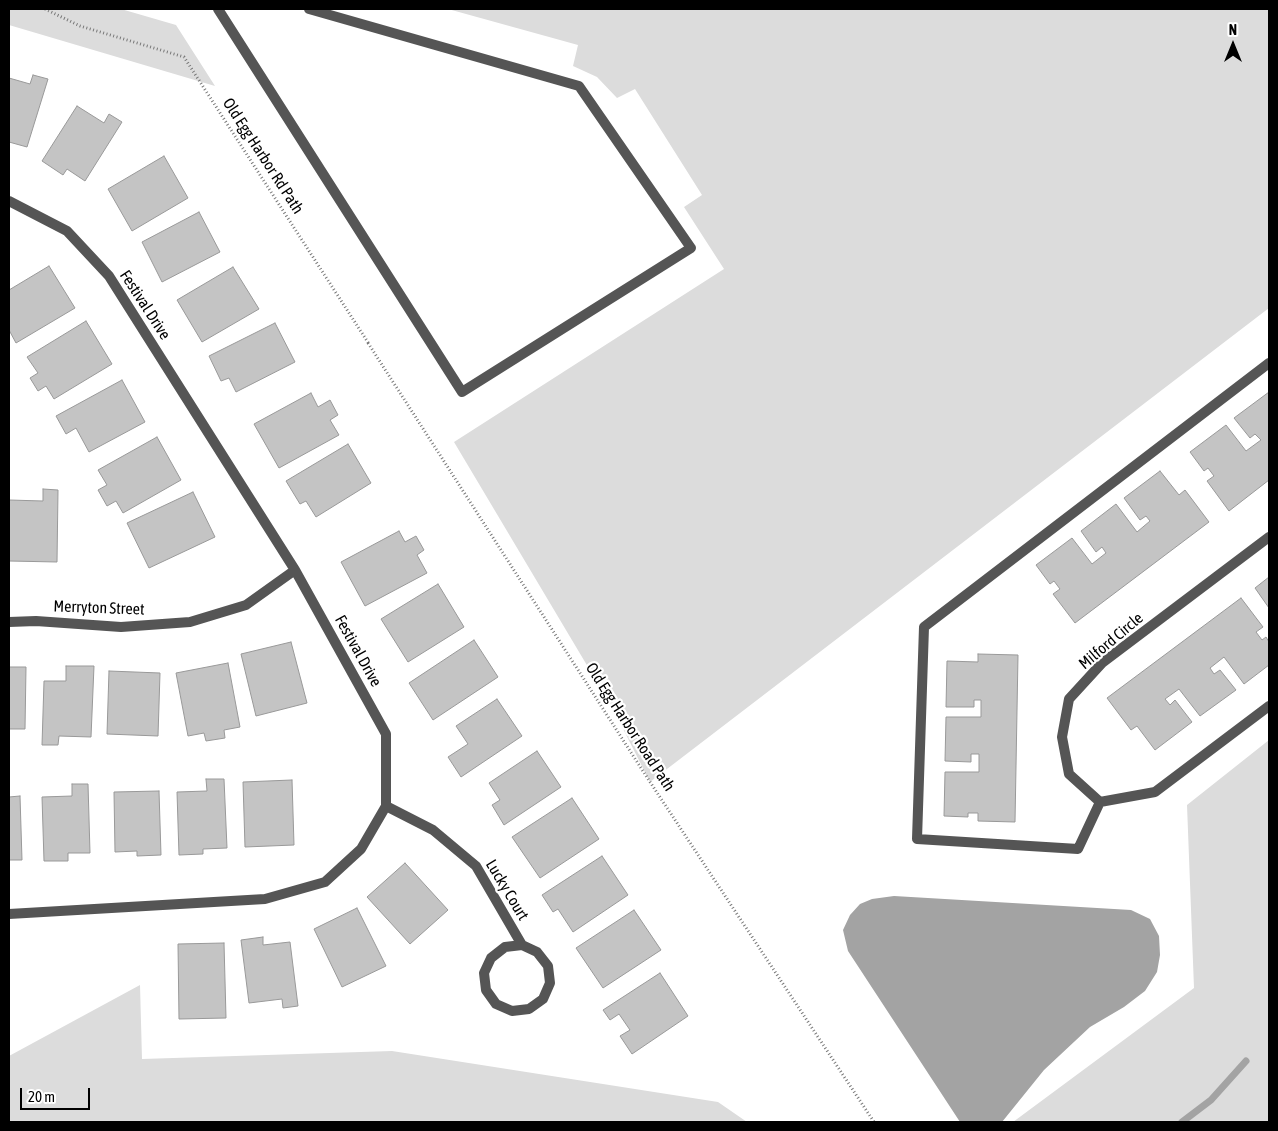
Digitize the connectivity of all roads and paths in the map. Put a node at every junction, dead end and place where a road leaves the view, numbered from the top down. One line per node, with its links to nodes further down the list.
1 (45, 9): 6 (path, Old Egg Harbor Rd Path)
2 (218, 9): 3 (street)
3 (308, 9)
4 (9, 201): 8 (street, Festival Drive)
5 (1269, 363): 11 (street)
6 (399, 394): 15 (path, Old Egg Harbor Road Path)
7 (1269, 537): 11 (street, Milford Circle)
8 (295, 570): 9 (street, Merryton Street); 12 (street, Festival Drive)
9 (9, 622)
10 (1269, 706): 11 (street)
11 (1100, 802)
12 (386, 806): 13 (street); 14 (street, Lucky Court)
13 (9, 914)
14 (522, 945): 14 (street, Lucky Court)
15 (874, 1122)

